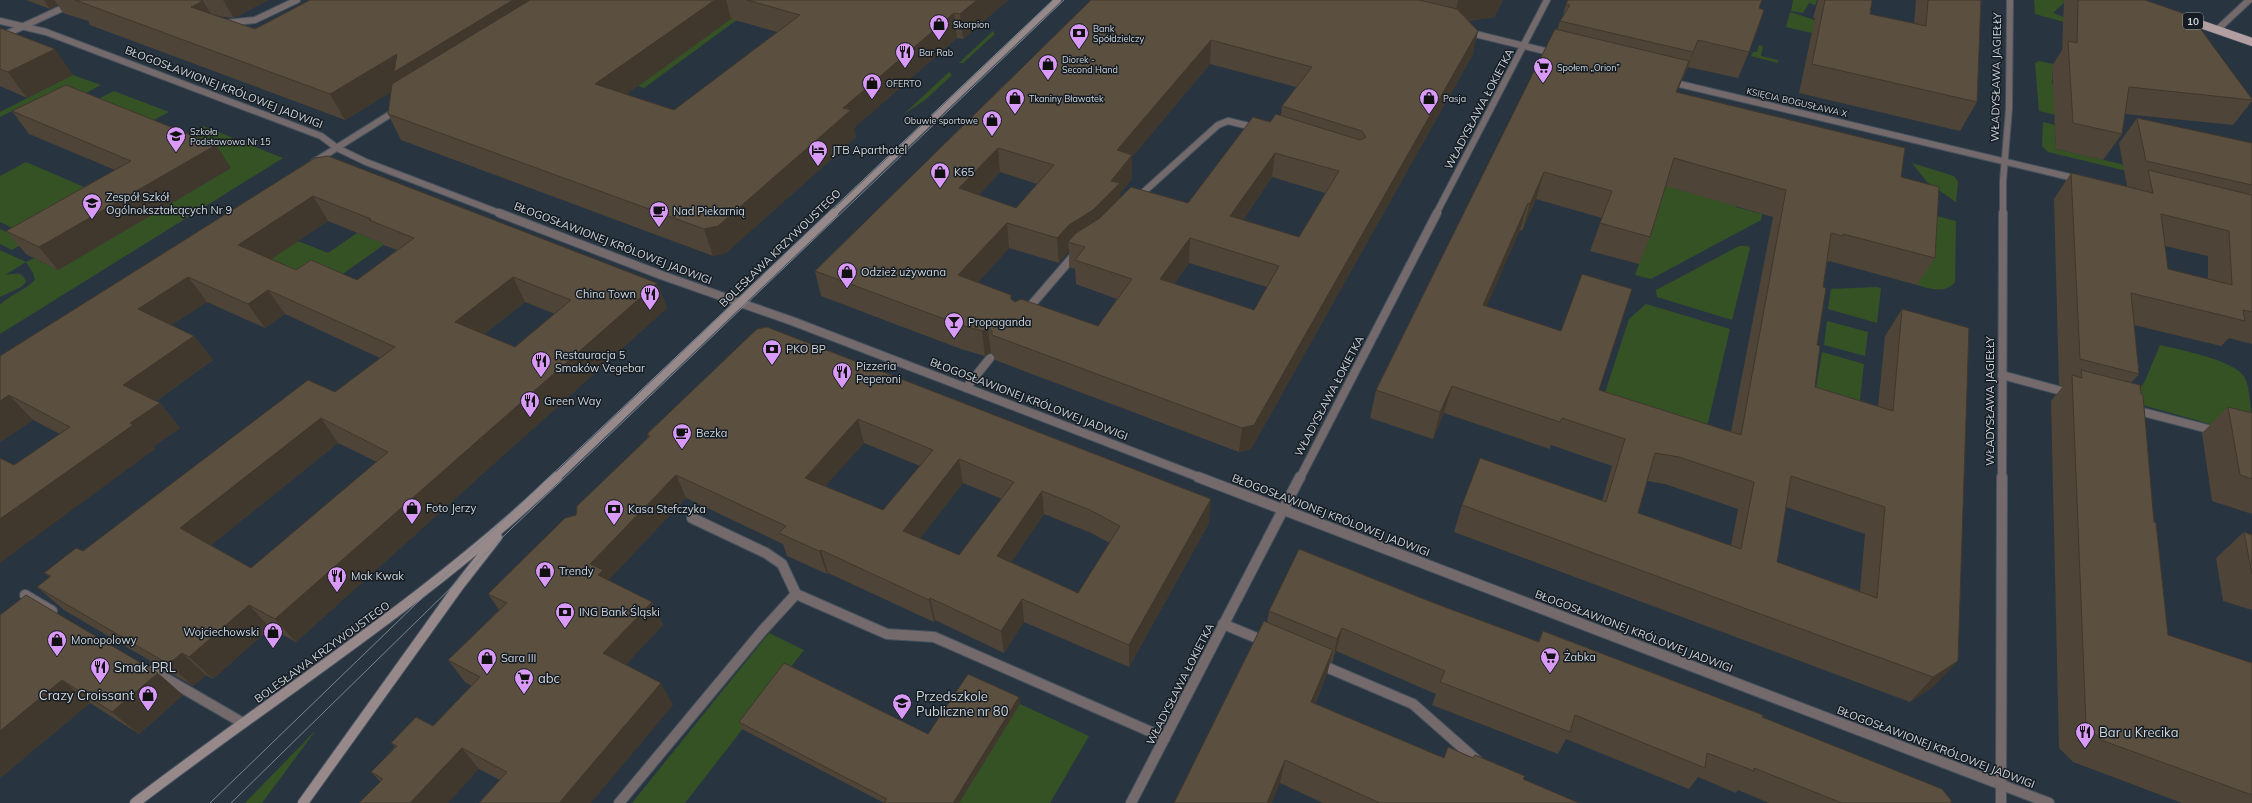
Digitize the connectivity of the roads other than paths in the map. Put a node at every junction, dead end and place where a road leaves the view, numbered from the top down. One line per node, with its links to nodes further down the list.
1 (80, 0): 10 (street)
2 (297, 0): 9 (street)
3 (1058, 0): 26 (street, BOLESŁAWA KRZYWOUSTEGO)
4 (1547, 0): 15 (street, WŁADYSŁAWA ŁOKIETKA)
5 (2010, 0): 21 (street, WŁADYSŁAWA JAGIEŁŁY)
6 (2248, 0): 12 (street)
7 (2172, 14): 12 (main road, 10)
8 (0, 21): 10 (street, BŁOGOSŁAWIONEJ KRÓLOWEJ JADWIGI)
9 (220, 22)
10 (23, 27): 13 (street); 20 (street, BŁOGOSŁAWIONEJ KRÓLOWEJ JADWIGI)
11 (1460, 30): 15 (street)
12 (2217, 30): 14 (main road, 10)
13 (0, 37)
14 (2252, 42)
15 (1524, 46): 16 (street); 34 (street, WŁADYSŁAWA ŁOKIETKA)
16 (1559, 55)
17 (1667, 80): 21 (street, KSIĘCIA BOGUSŁAWA X)
18 (405, 105): 20 (street)
19 (1268, 132): 24 (street)
20 (338, 148): 22 (street); 26 (street, BŁOGOSŁAWIONEJ KRÓLOWEJ JADWIGI)
21 (2004, 161): 23 (street, KSIĘCIA BOGUSŁAWA X); 29 (street, WŁADYSŁAWA JAGIEŁŁY)
22 (309, 166)
23 (2084, 181)
24 (1129, 206)
25 (1085, 246): 27 (street)
26 (740, 303): 30 (street, BŁOGOSŁAWIONEJ KRÓLOWEJ JADWIGI); 35 (street, BOLESŁAWA KRZYWOUSTEGO)
27 (1023, 316)
28 (990, 358): 30 (street)
29 (2002, 375): 31 (street); 47 (street, WŁADYSŁAWA JAGIEŁŁY)
30 (966, 388): 34 (street, BŁOGOSŁAWIONEJ KRÓLOWEJ JADWIGI)
31 (2079, 395)
32 (2125, 407): 33 (street)
33 (2222, 433)
34 (1282, 508): 40 (street, WŁADYSŁAWA ŁOKIETKA); 47 (street, BŁOGOSŁAWIONEJ KRÓLOWEJ JADWIGI)
35 (518, 514): 44 (street, BOLESŁAWA KRZYWOUSTEGO); 49 (street, BOLESŁAWA KRZYWOUSTEGO)
36 (692, 518): 37 (street)
37 (796, 594): 45 (street); 50 (street)
38 (25, 595): 39 (street)
39 (59, 615)
40 (1222, 624): 41 (street); 45 (street, WŁADYSŁAWA ŁOKIETKA)
41 (1271, 644)
42 (1307, 659): 46 (street)
43 (146, 667): 44 (street)
44 (243, 723): 48 (street, BOLESŁAWA KRZYWOUSTEGO)
45 (1165, 738): 51 (street, WŁADYSŁAWA ŁOKIETKA)
46 (1487, 770)
47 (2001, 785): 52 (street, WŁADYSŁAWA JAGIEŁŁY); 53 (street, BŁOGOSŁAWIONEJ KRÓLOWEJ JADWIGI)
48 (135, 803)
49 (303, 803)
50 (619, 803)
51 (1131, 803)
52 (2001, 803)
53 (2048, 803)

